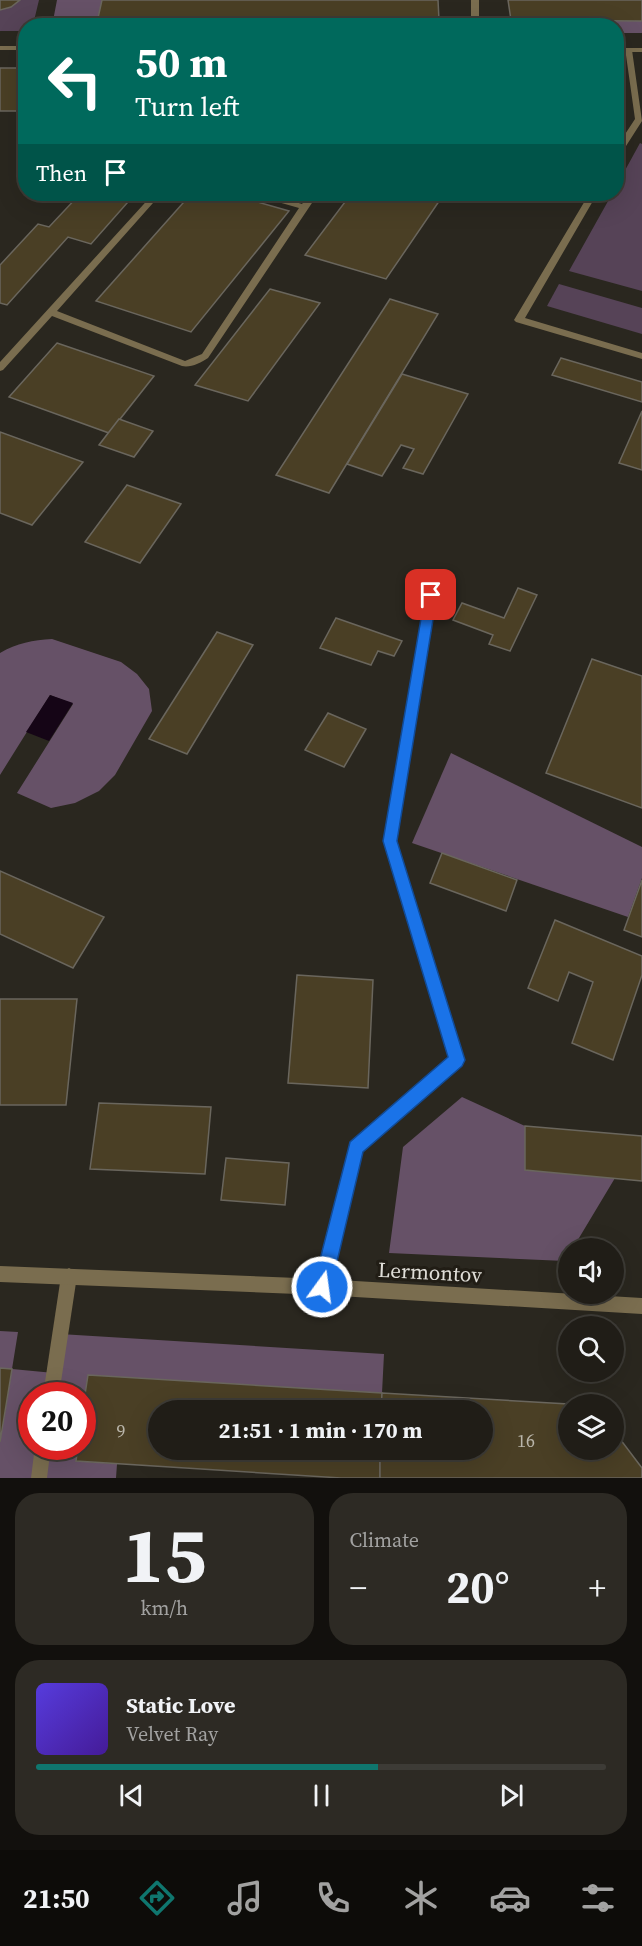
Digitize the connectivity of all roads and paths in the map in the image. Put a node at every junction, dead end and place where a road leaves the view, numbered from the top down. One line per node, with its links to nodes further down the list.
1 (475, 0): 2 (street)
2 (475, 18)
3 (0, 48): 4 (street)
4 (18, 48)
5 (624, 50): 6 (street)
6 (628, 50): 7 (street); 8 (street)
7 (642, 50)
8 (638, 128): 9 (street)
9 (624, 145)
10 (151, 201): 15 (street)
11 (284, 201): 14 (street)
12 (309, 201): 14 (street)
13 (589, 201): 16 (street)
14 (304, 207): 15 (street)
15 (50, 312): 17 (street)
16 (642, 356)
17 (0, 368)
18 (431, 595): 21 (street)
19 (0, 1274): 20 (street, Lermontov)
20 (69, 1276): 21 (street, Lermontov); 23 (street)
21 (322, 1287): 22 (street, Lermontov)
22 (642, 1306)
23 (53, 1382)
24 (41, 1460): 25 (street)
25 (39, 1478)

